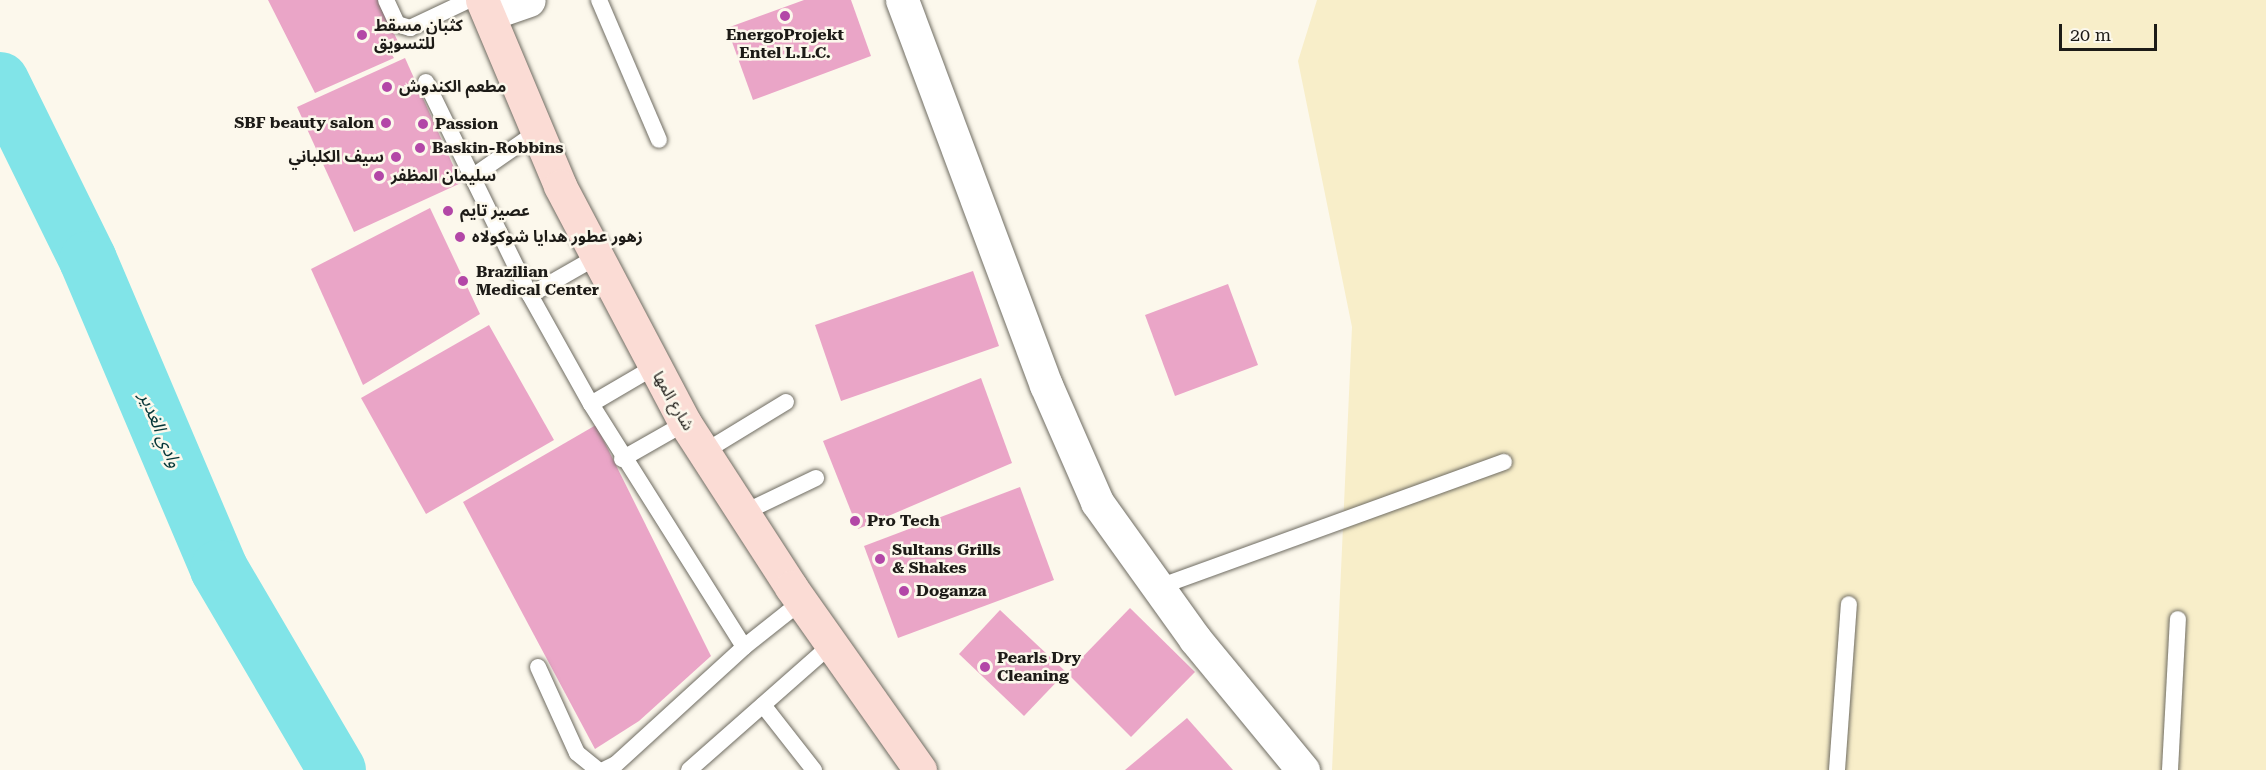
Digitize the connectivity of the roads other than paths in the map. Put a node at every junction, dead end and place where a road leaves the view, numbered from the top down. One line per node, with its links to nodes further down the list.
1 (387, 0): 5 (lane)
2 (529, 0): 5 (street)
3 (599, 0): 8 (lane)
4 (902, 0): 21 (street)
5 (480, 5): 7 (street, شارع المها)
6 (426, 82): 9 (lane)
7 (535, 133): 9 (lane); 10 (street, شارع المها)
8 (658, 140)
9 (472, 177): 11 (lane)
10 (598, 256): 11 (lane); 12 (street, شارع المها)
11 (530, 295): 14 (lane)
12 (654, 367): 14 (lane); 15 (street, شارع المها)
13 (786, 402): 16 (lane)
14 (591, 404): 17 (lane)
15 (685, 423): 16 (street, شارع المها); 17 (lane)
16 (704, 452): 20 (street, شارع المها)
17 (622, 459): 26 (lane)
18 (1504, 462): 21 (lane)
19 (816, 478): 20 (lane)
20 (743, 513): 22 (street, شارع المها)
21 (1156, 588): 34 (street)
22 (802, 601): 25 (street, شارع المها); 26 (lane)
23 (1849, 604): 35 (lane)
24 (2178, 619): 36 (lane)
25 (832, 644): 28 (lane); 33 (street, شارع المها)
26 (744, 647): 30 (lane)
27 (538, 667): 29 (lane)
28 (763, 705): 31 (lane); 32 (lane)
29 (597, 770)
30 (604, 770)
31 (689, 770)
32 (814, 770)
33 (920, 770)
34 (1303, 770)
35 (1837, 770)
36 (2170, 770)

